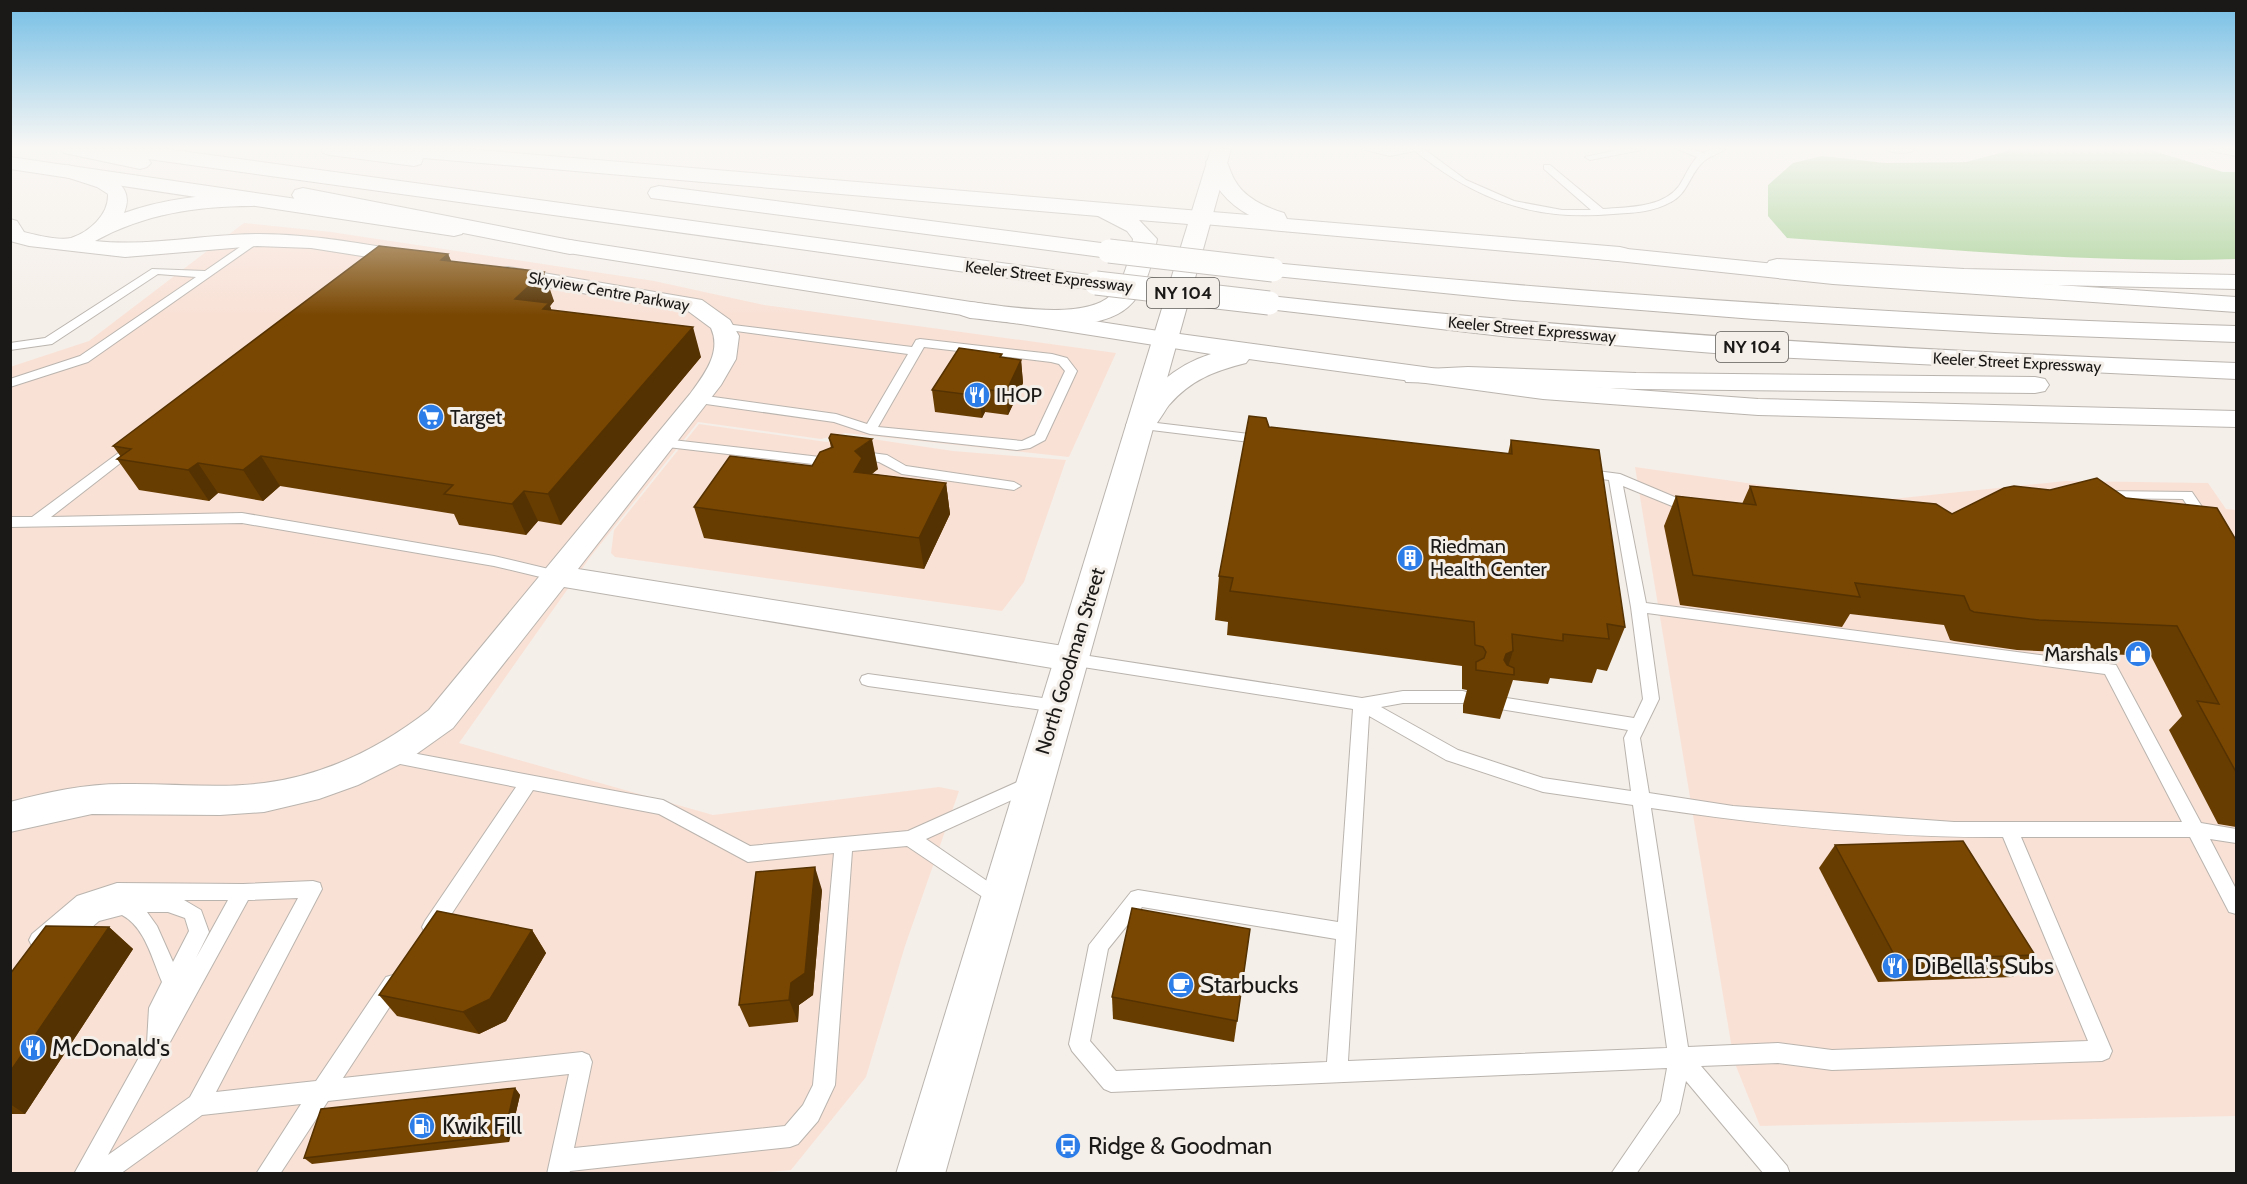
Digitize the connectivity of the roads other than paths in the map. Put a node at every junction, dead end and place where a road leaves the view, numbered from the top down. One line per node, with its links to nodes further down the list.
1 (120, 204): 17 (street)
2 (178, 204): 17 (street)
3 (291, 204): 21 (main road)
4 (321, 204): 21 (main road)
5 (522, 204): 35 (main road, Keeler Street Expressway / NY 104, bridge)
6 (752, 204): 30 (main road, Keeler Street Expressway / NY 104, bridge)
7 (1042, 204): 13 (main road)
8 (1204, 204): 15 (main road, North Goodman Street)
9 (1246, 204): 18 (main road)
10 (1511, 204): 14 (lane)
11 (1591, 204): 14 (lane)
12 (1655, 204): 14 (lane)
13 (1074, 207): 15 (main road); 28 (main road)
14 (1601, 213)
15 (1200, 219): 18 (main road); 31 (main road, North Goodman Street)
16 (10, 225): 20 (street)
17 (103, 227): 20 (street)
18 (1330, 230): 22 (main road)
19 (256, 240): 20 (street); 23 (street); 25 (lane)
20 (73, 245)
21 (570, 248): 28 (main road)
22 (1588, 252): 26 (main road); 27 (main road)
23 (443, 262)
24 (478, 268): 29 (street, Skyview Centre Parkway)
25 (208, 274): 32 (lane); 37 (lane)
26 (2236, 282)
27 (2236, 305)
28 (970, 310): 31 (main road)
29 (725, 327): 33 (lane); 39 (street)
30 (2236, 334)
31 (1165, 340): 34 (main road); 41 (main road, North Goodman Street)
32 (10, 347)
33 (915, 351): 42 (lane); 42 (lane)
34 (1287, 358): 36 (main road); 41 (main road)
35 (2236, 371)
36 (1416, 376): 38 (main road); 40 (main road)
37 (10, 383)
38 (2236, 384)
39 (699, 399): 42 (lane); 45 (street)
40 (2236, 419)
41 (1140, 425): 44 (lane); 60 (main road, North Goodman Street)
42 (870, 430)
43 (148, 435): 55 (lane)
44 (1276, 441)
45 (664, 443): 46 (lane); 58 (street)
46 (820, 461): 47 (lane); 49 (lane)
47 (902, 470): 51 (lane); 52 (lane)
48 (1568, 472): 50 (lane)
49 (830, 477)
50 (1615, 477): 54 (lane); 59 (lane)
51 (881, 478)
52 (1014, 486)
53 (2082, 495): 57 (lane)
54 (1703, 506)
55 (36, 521): 56 (lane); 58 (lane)
56 (10, 522)
57 (2213, 534)
58 (557, 576): 60 (street); 67 (street)
59 (1640, 607): 66 (lane); 75 (lane)
60 (1070, 658): 64 (lane); 65 (main road, North Goodman Street)
61 (868, 680): 65 (lane)
62 (1462, 697): 64 (lane)
63 (1500, 703): 66 (lane)
64 (1362, 704): 70 (lane); 83 (lane)
65 (1057, 705): 69 (main road, North Goodman Street)
66 (1638, 725): 70 (lane)
67 (388, 755): 68 (lane); 71 (street)
68 (529, 782): 78 (lane); 84 (lane)
69 (1034, 782): 77 (lane); 80 (main road, North Goodman Street)
70 (1639, 797): 74 (lane); 90 (lane)
71 (37, 809): 72 (street); 73 (lane)
72 (10, 817)
73 (10, 829)
74 (2008, 830): 75 (lane); 90 (lane)
75 (2193, 830): 76 (lane); 82 (lane)
76 (2236, 836)
77 (910, 838): 78 (lane); 80 (lane)
78 (844, 843): 94 (lane)
79 (243, 892): 85 (lane); 89 (lane); 93 (lane)
80 (999, 900): 98 (main road, North Goodman Street)
81 (124, 906): 86 (lane); 88 (lane); 88 (lane)
82 (2236, 906)
83 (1347, 932): 91 (lane); 91 (lane)
84 (418, 946)
85 (28, 953)
86 (48, 959)
87 (405, 966): 92 (lane)
88 (172, 981): 89 (lane)
89 (156, 1046): 95 (lane)
90 (1679, 1057): 91 (lane); 99 (lane); 100 (lane)
91 (1337, 1072)
92 (321, 1091): 93 (lane); 94 (lane); 97 (lane)
93 (198, 1105): 96 (lane)
94 (559, 1167)
95 (86, 1173)
96 (100, 1173)
97 (267, 1173)
98 (920, 1173)
99 (1622, 1173)
100 (1779, 1173)

